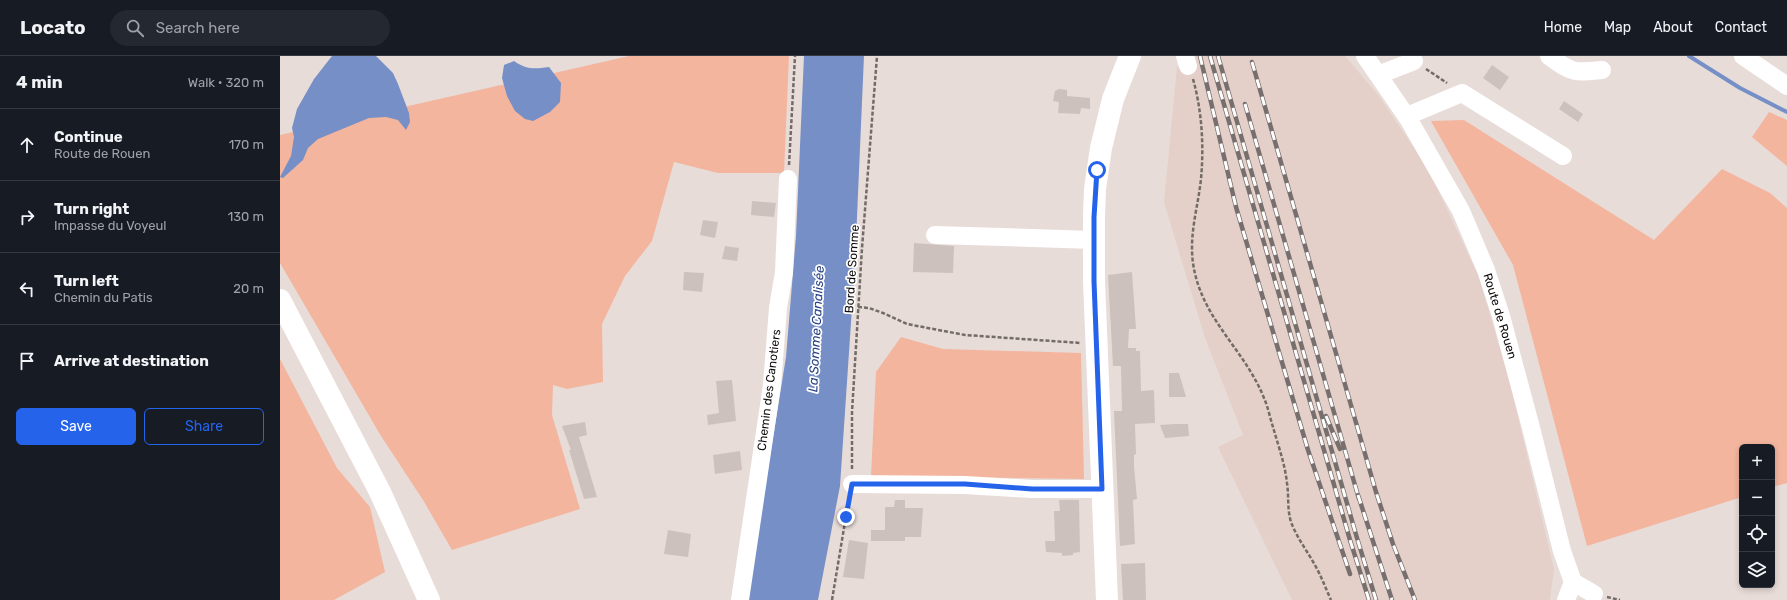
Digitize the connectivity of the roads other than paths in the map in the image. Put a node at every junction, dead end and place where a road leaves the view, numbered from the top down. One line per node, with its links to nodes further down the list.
1 (1130, 56): 13 (main road)
2 (1366, 56): 7 (street, Route de Rouen)
3 (1549, 56): 6 (street)
4 (1744, 56): 8 (street)
5 (1414, 61): 7 (street)
6 (1602, 70)
7 (1378, 75): 9 (street, Route de Rouen)
8 (1787, 86)
9 (1407, 116): 10 (street); 17 (street, Route de Rouen)
10 (1563, 156)
11 (788, 179): 20 (street, Chemin des Canotiers)
12 (935, 235): 13 (street)
13 (1094, 240): 16 (main road)
14 (280, 300): 19 (main road)
15 (852, 484): 16 (street)
16 (1102, 489): 21 (main road)
17 (1573, 582): 18 (street); 22 (street)
18 (1594, 594)
19 (429, 600)
20 (740, 600)
21 (1107, 600)
22 (1566, 600)

